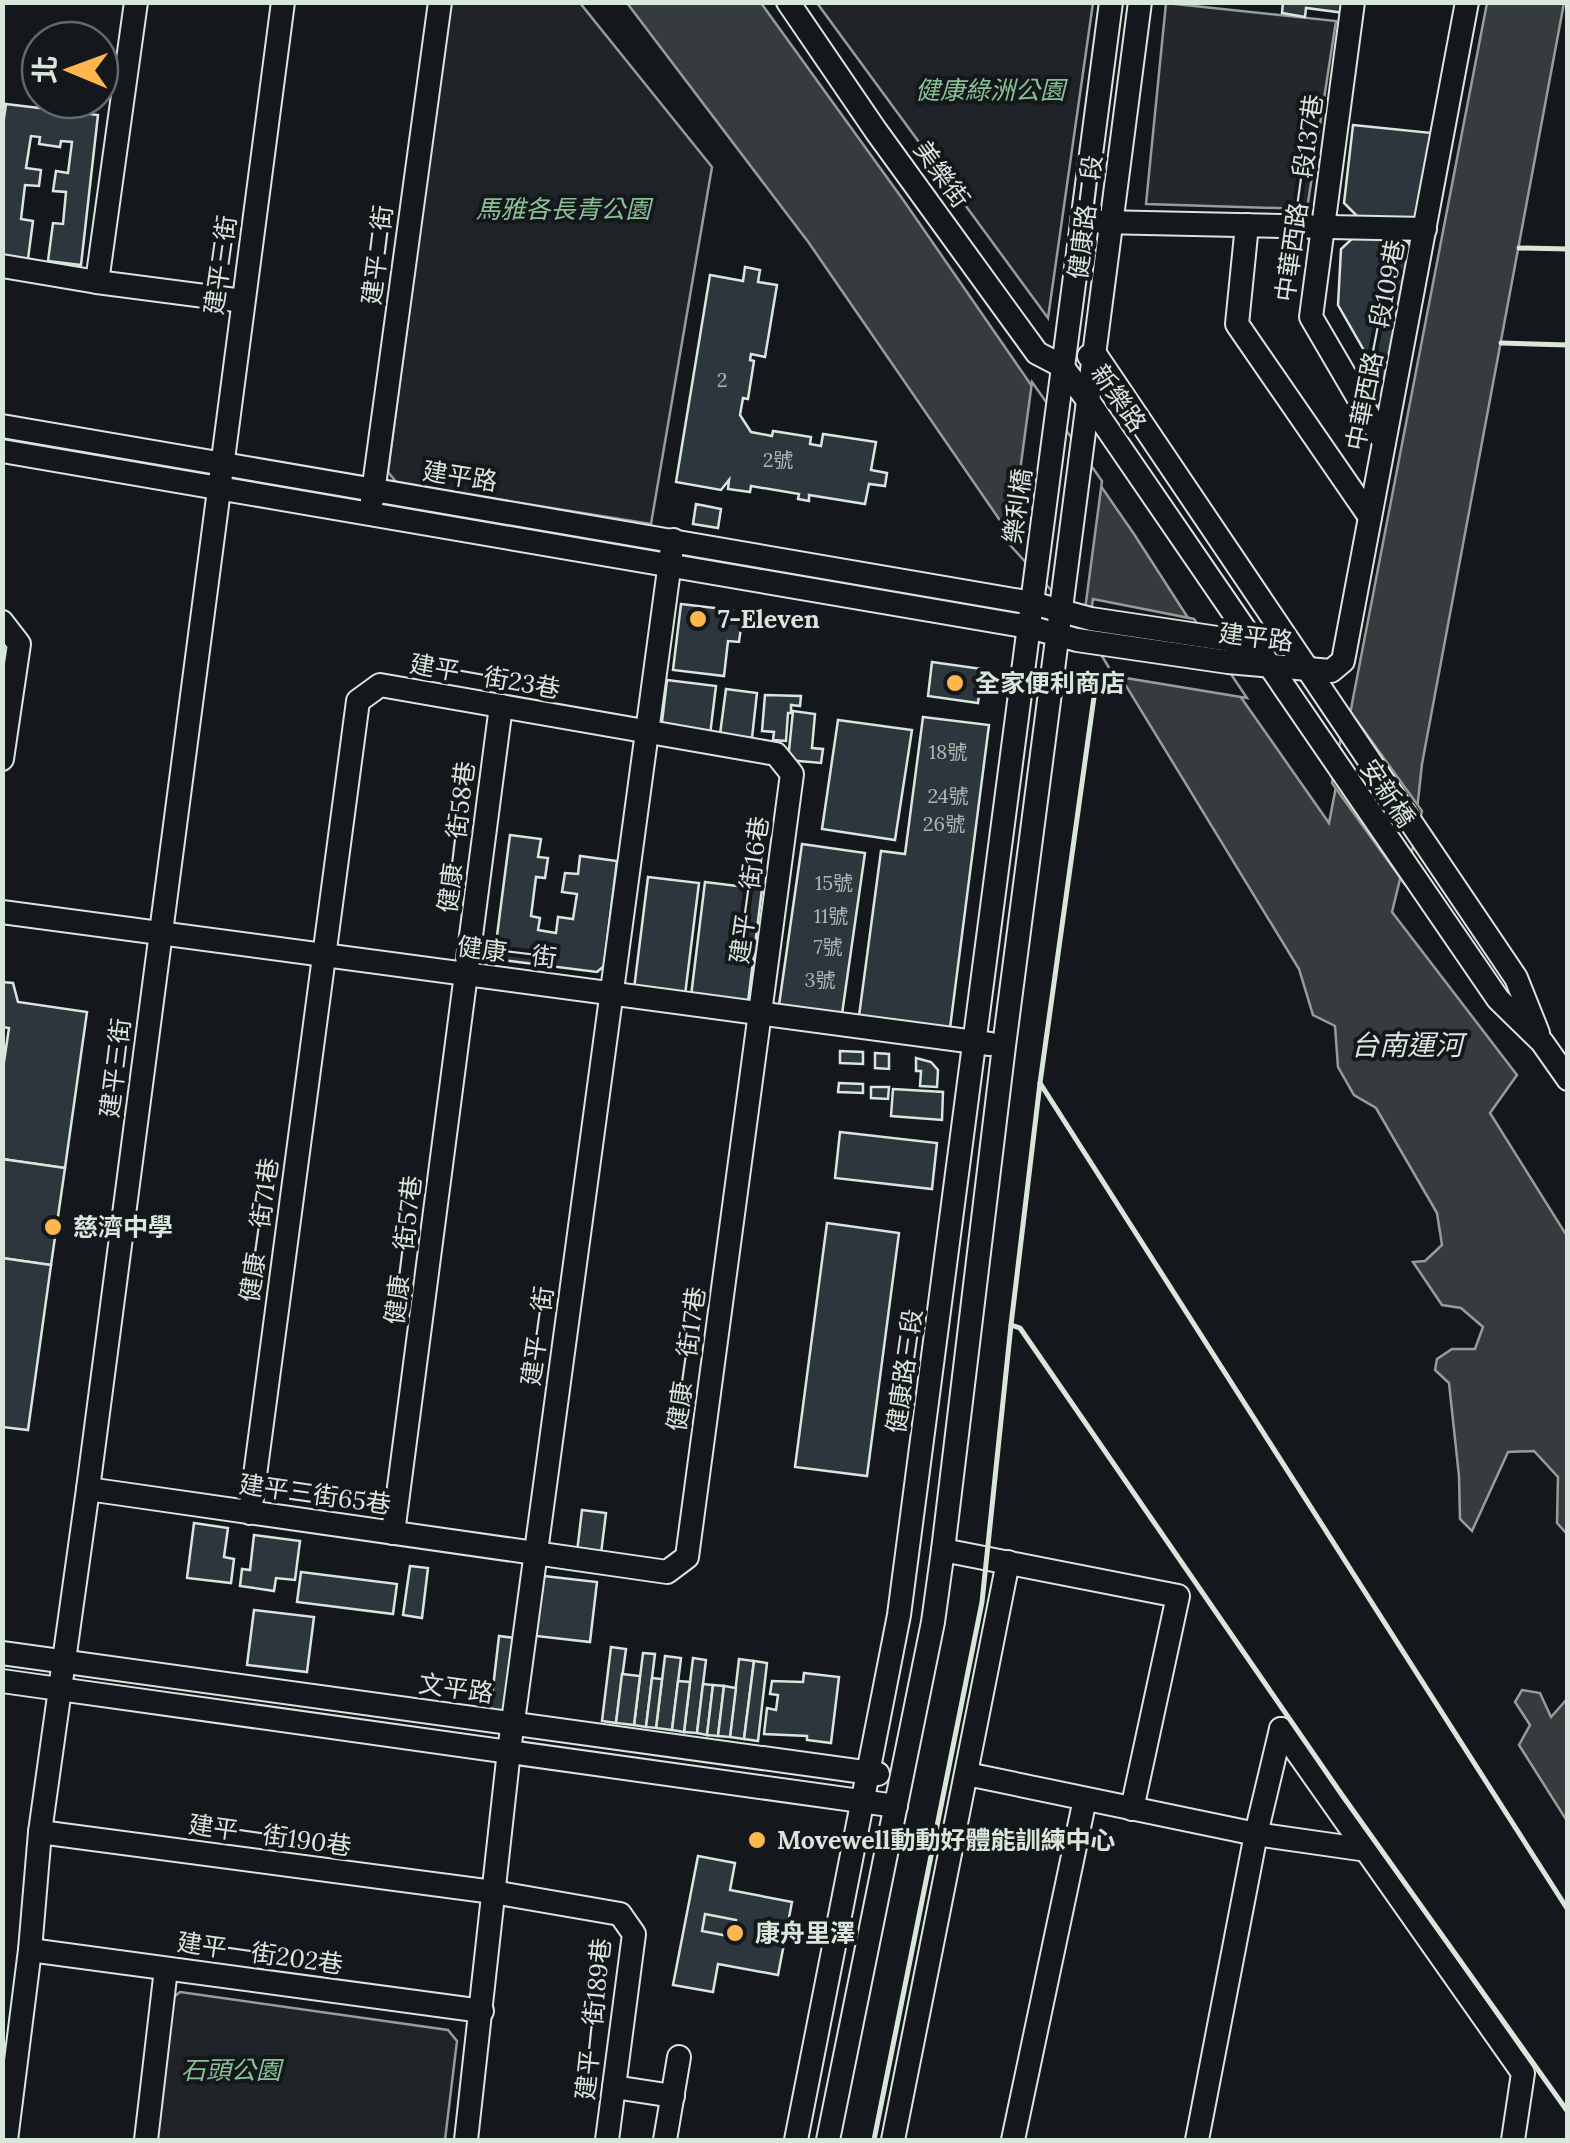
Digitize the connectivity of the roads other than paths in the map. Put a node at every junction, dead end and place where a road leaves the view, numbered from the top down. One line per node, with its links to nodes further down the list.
1 (136, 2): 15 (street)
2 (283, 2): 16 (street, 建平三街)
3 (440, 2): 26 (street, 建平二街)
4 (788, 2): 18 (street, 美樂街)
5 (1111, 2): 9 (street, 健康路二段)
6 (1140, 2): 10 (street, 健康路二段)
7 (1353, 2): 12 (street, 中華西路一段137巷)
8 (1468, 2): 13 (street, 中華西路一段109巷)
9 (1082, 222): 10 (street); 18 (street, 健康路二段)
10 (1112, 222): 11 (street); 17 (street, 健康路二段)
11 (1247, 225): 12 (street); 28 (street)
12 (1324, 227): 13 (street); 22 (street, 中華西路一段137巷)
13 (1424, 229): 22 (street, 中華西路一段109巷)
14 (2, 266): 15 (street)
15 (96, 282): 16 (street)
16 (243, 300): 24 (street, 建平三街)
17 (1095, 354): 18 (street, 新樂路); 19 (street, 健康路二段); 37 (street, 新樂路)
18 (1062, 366): 19 (street, 新樂路); 20 (street, 健康路二段)
19 (1089, 402): 32 (street, 健康路二段); 35 (street, 新樂路)
20 (1057, 416): 30 (street, 樂利橋)
21 (2, 426): 24 (street, 建平路)
22 (1384, 442): 28 (street, 中華西路一段109巷)
23 (2, 451): 25 (street, 建平路)
24 (222, 463): 25 (street, 建平三街); 26 (street, 建平路)
25 (217, 488): 27 (street, 建平路); 45 (street, 建平三街)
26 (374, 490): 27 (street, 建平二街); 29 (street, 建平路)
27 (370, 514): 29 (street, 建平路)
28 (1370, 517): 37 (street, 中華西路一段109巷)
29 (671, 552): 30 (street, 建平路); 33 (street, 建平路); 40 (street, 建平一街)
30 (1032, 602): 32 (street, 建平路); 33 (street, 健康路三段)
31 (2, 622): 42 (street)
32 (1059, 624): 33 (street, 建平路); 34 (street, 建平路); 52 (street)
33 (1029, 627): 50 (street, 健康路三段)
34 (1090, 630): 35 (street, 建平路); 36 (street, 建平路)
35 (1254, 645): 36 (street, 新樂路); 37 (street, 建平路)
36 (1268, 667): 37 (street, 建平路); 41 (street, 新樂路)
37 (1310, 671): 39 (street, 新樂路)
38 (500, 706): 40 (street, 建平一街23巷); 46 (street, 建平一街23巷); 47 (street, 健康一街58巷)
39 (1340, 714): 51 (street, 安新橋)
40 (645, 731): 43 (street, 建平一街23巷); 48 (street, 建平一街)
41 (1327, 753): 51 (street, 安新橋)
42 (2, 759)
43 (792, 774): 49 (street, 建平一街16巷)
44 (2, 912): 45 (street, 健康一街)
45 (160, 933): 46 (street, 健康一街); 54 (street, 建平三街)
46 (323, 955): 47 (street, 健康一街); 55 (street, 健康一街71巷)
47 (467, 974): 48 (street, 健康一街); 56 (street, 健康一街57巷)
48 (610, 993): 49 (street, 健康一街); 58 (street, 建平一街)
49 (760, 1013): 50 (street, 健康一街); 58 (street, 健康一街17巷)
50 (975, 1042): 52 (street, 健康一街); 66 (street, 健康路三段)
51 (1542, 1042): 53 (street)
52 (1004, 1046): 57 (street)
53 (1568, 1079)
54 (88, 1489): 55 (street, 建平三街65巷); 61 (street, 建平三街)
55 (250, 1513): 56 (street, 建平三街65巷)
56 (393, 1533): 58 (street, 建平三街65巷)
57 (943, 1550): 59 (street); 68 (street)
58 (536, 1553): 64 (street, 建平一街)
59 (1008, 1562): 67 (street); 72 (street)
60 (2, 1652): 61 (street, 文平路)
61 (62, 1661): 63 (street, 建平三街); 64 (street, 文平路)
62 (2, 1681): 63 (street)
63 (58, 1689): 65 (street); 73 (street, 建平三街)
64 (512, 1723): 65 (street, 建平一街); 66 (street, 文平路)
65 (509, 1751): 70 (street); 76 (street, 建平一街)
66 (868, 1772): 68 (street, 文平路); 70 (street, 健康路三段)
67 (968, 1774): 69 (street); 90 (street)
68 (902, 1777): 71 (street)
69 (1085, 1799): 72 (street); 91 (street)
70 (862, 1800): 71 (street); 88 (street, 健康路三段)
71 (896, 1806): 89 (street)
72 (1132, 1809): 74 (street)
73 (40, 1832): 76 (street, 建平一街190巷); 77 (street, 建平三街)
74 (1256, 1834): 75 (street); 75 (street); 92 (street)
75 (1366, 1850): 93 (street)
76 (494, 1892): 79 (street, 建平一街); 81 (street, 建平一街189巷)
77 (30, 1950): 78 (street, 建平一街202巷); 83 (street, 建平三街)
78 (166, 1968): 79 (street, 建平一街202巷); 84 (street)
79 (482, 2011): 85 (street, 建平一街)
80 (679, 2057): 82 (street)
81 (614, 2087): 82 (street); 86 (street, 建平一街189巷)
82 (673, 2096): 87 (street)
83 (6, 2140)
84 (146, 2140)
85 (466, 2140)
86 (607, 2140)
87 (665, 2140)
88 (796, 2140)
89 (828, 2140)
90 (893, 2140)
91 (1013, 2140)
92 (1197, 2140)
93 (1514, 2140)

